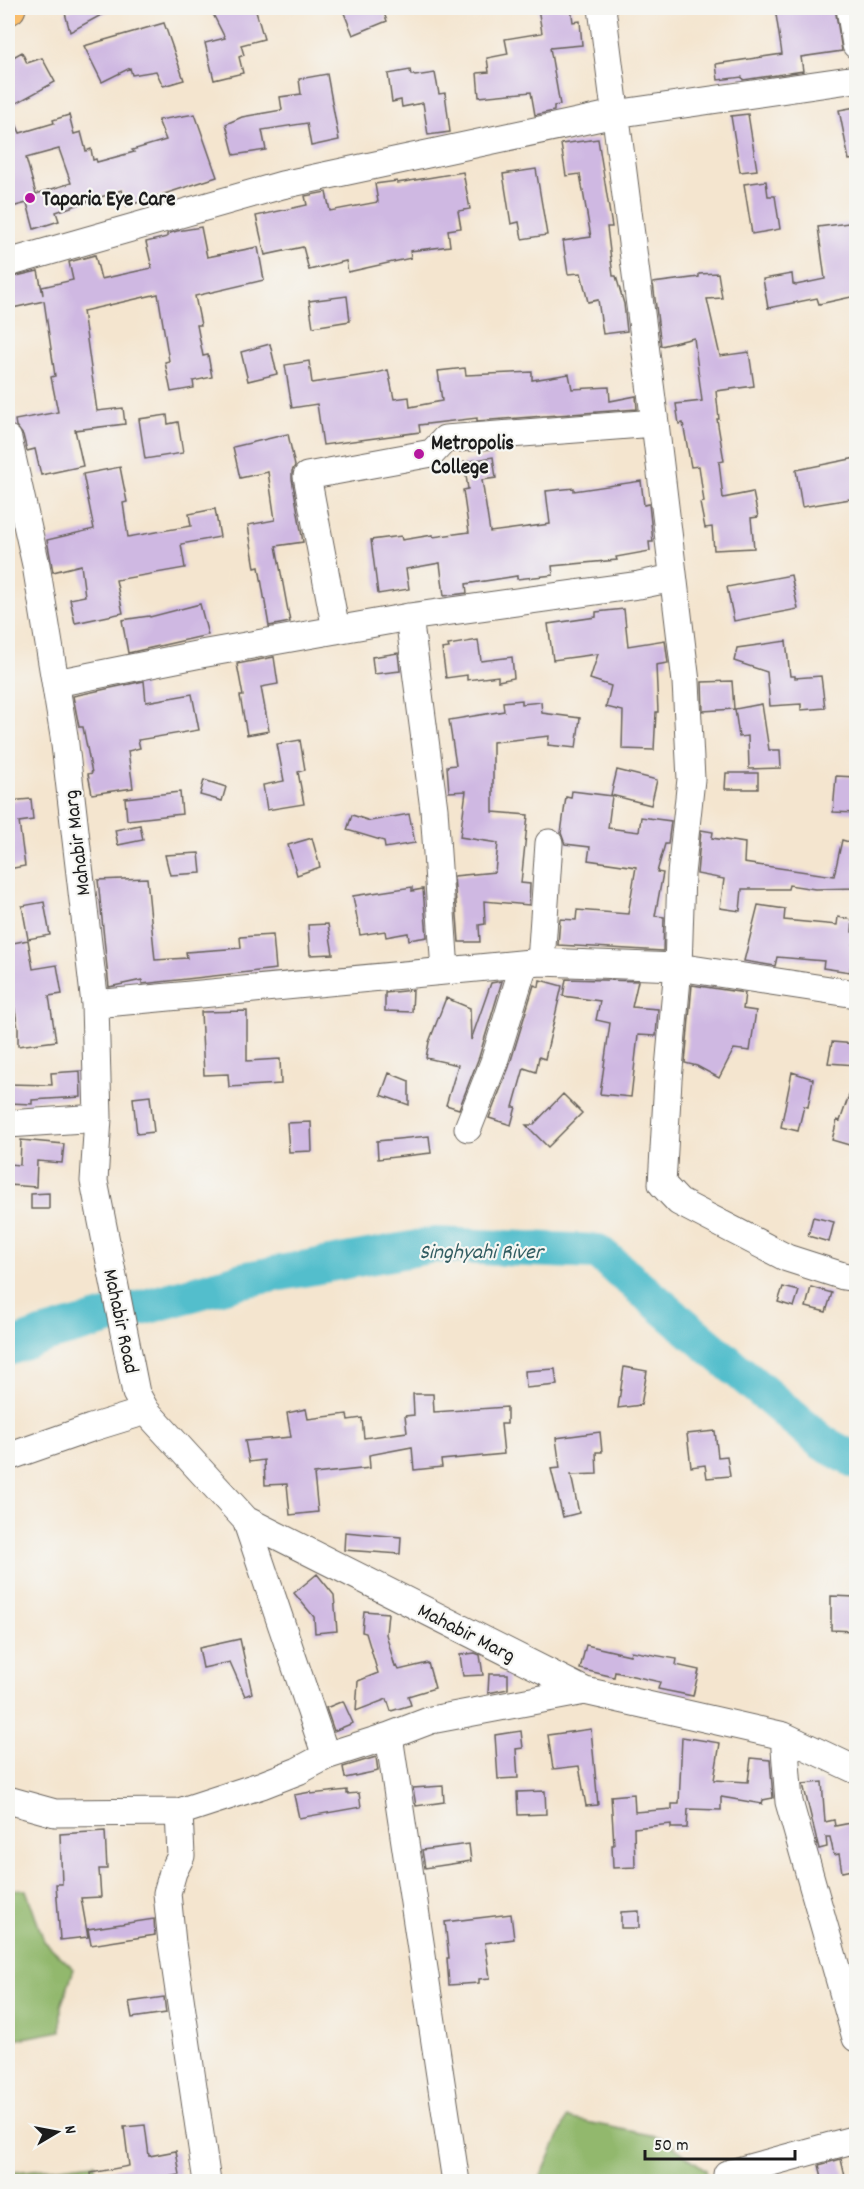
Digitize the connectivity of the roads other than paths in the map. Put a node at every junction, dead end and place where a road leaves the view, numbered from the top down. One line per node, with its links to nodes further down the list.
1 (602, 8): 5 (street)
2 (850, 8): 3 (street)
3 (856, 45)
4 (856, 79): 5 (street)
5 (615, 114): 6 (street); 7 (street)
6 (8, 263)
7 (655, 423): 9 (street); 11 (street)
8 (8, 439): 12 (street, Mahabir Marg)
9 (673, 578): 10 (street); 15 (street)
10 (409, 617): 11 (street); 16 (street)
11 (336, 630): 12 (street)
12 (56, 683): 18 (street, Mahabir Marg)
13 (549, 843): 14 (street)
14 (532, 963): 15 (street); 16 (street); 21 (street)
15 (678, 967): 17 (street); 23 (street)
16 (445, 971): 18 (street)
17 (856, 994)
18 (95, 1004): 19 (street, Mahabir Marg)
19 (98, 1118): 20 (street); 22 (street, Mahabir Marg)
20 (8, 1124)
21 (468, 1128)
22 (107, 1250): 24 (street, Mahabir Road)
23 (856, 1278)
24 (141, 1402): 25 (street); 26 (street, Mahabir Marg)
25 (8, 1456)
26 (246, 1520): 27 (street, Mahabir Marg); 30 (street)
27 (585, 1691): 28 (street); 29 (street, Mahabir Marg)
28 (389, 1736): 30 (street); 38 (street)
29 (784, 1736): 31 (street, Mahabir Marg); 34 (street)
30 (326, 1756): 33 (street)
31 (856, 1770)
32 (8, 1800): 33 (street)
33 (179, 1812): 37 (street)
34 (856, 2038)
35 (856, 2139): 36 (street)
36 (727, 2174)
37 (207, 2181)
38 (456, 2181)

